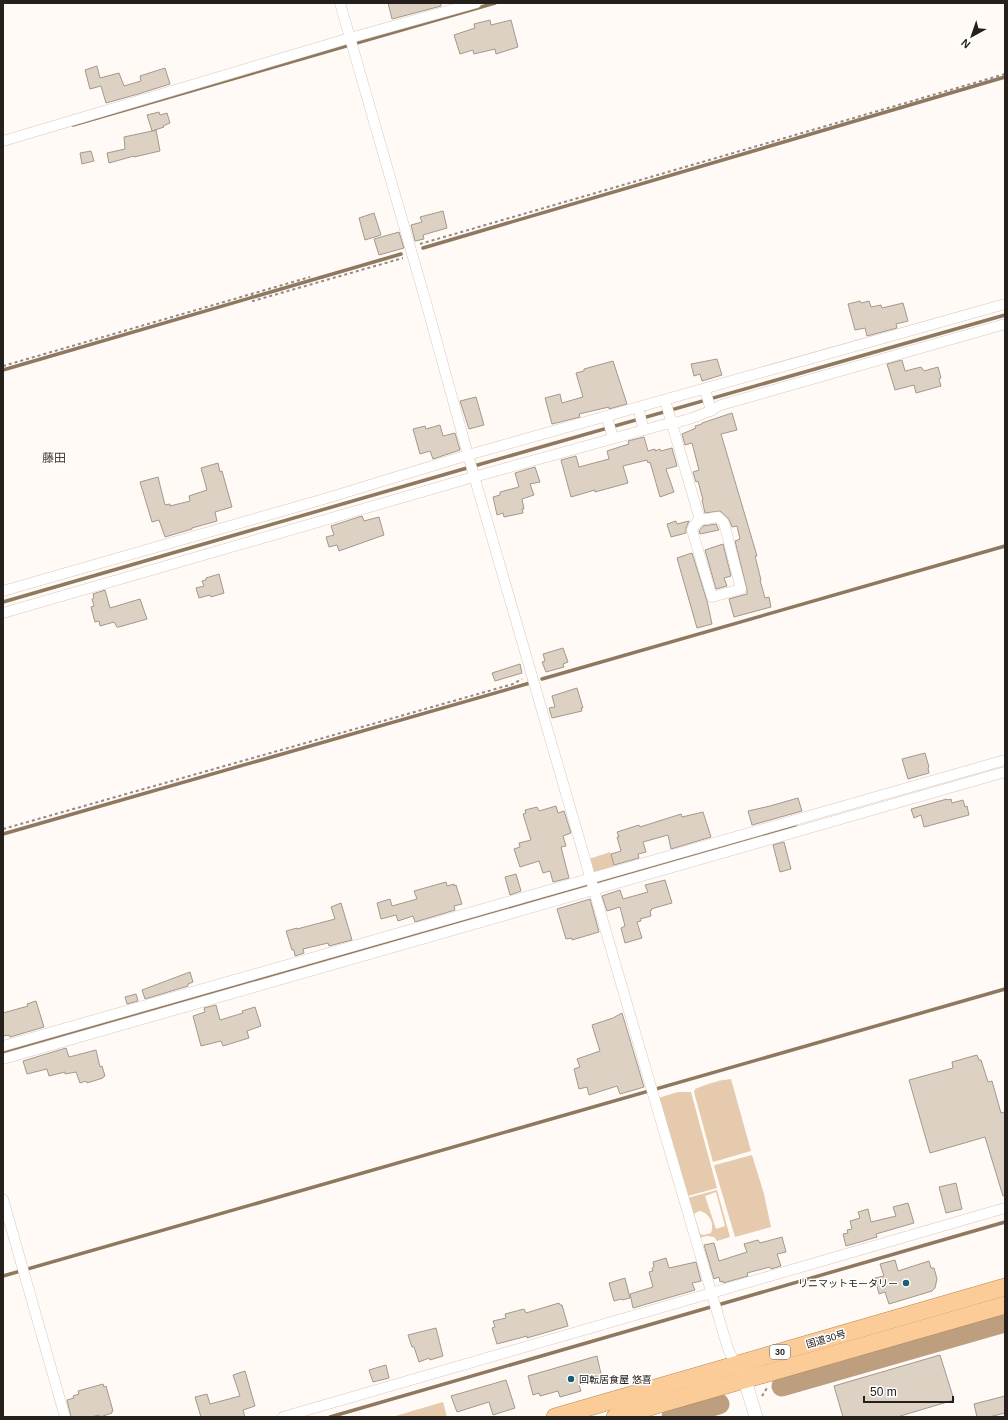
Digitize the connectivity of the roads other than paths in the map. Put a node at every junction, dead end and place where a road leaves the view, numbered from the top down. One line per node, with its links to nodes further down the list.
1 (340, 3): 3 (street)
2 (476, 3): 3 (street)
3 (352, 42): 4 (street); 11 (street)
4 (3, 141)
5 (1005, 304): 7 (street)
6 (1005, 324): 7 (street)
7 (708, 400): 8 (street); 8 (street)
8 (668, 411): 9 (street); 9 (street); 12 (street)
9 (641, 419): 10 (street); 10 (street)
10 (610, 428): 11 (street); 11 (street)
11 (472, 466): 13 (street); 14 (street); 17 (street)
12 (700, 520): 12 (street)
13 (3, 592)
14 (3, 613)
15 (1005, 760): 17 (street)
16 (1005, 772): 17 (street)
17 (592, 884): 18 (street); 19 (street); 23 (street)
18 (3, 1046)
19 (3, 1059)
20 (3, 1200): 27 (street)
21 (1005, 1208): 23 (street)
22 (1005, 1287): 25 (highway, 国道30号 / 30)
23 (715, 1301): 25 (street); 28 (street)
24 (1005, 1305): 26 (highway, 国道30号 / 30)
25 (736, 1365): 26 (street); 29 (highway, 国道30号 / 30)
26 (745, 1380): 30 (highway, 国道30号 / 30); 31 (street)
27 (65, 1417)
28 (283, 1417)
29 (555, 1417)
30 (615, 1417)
31 (756, 1417)

